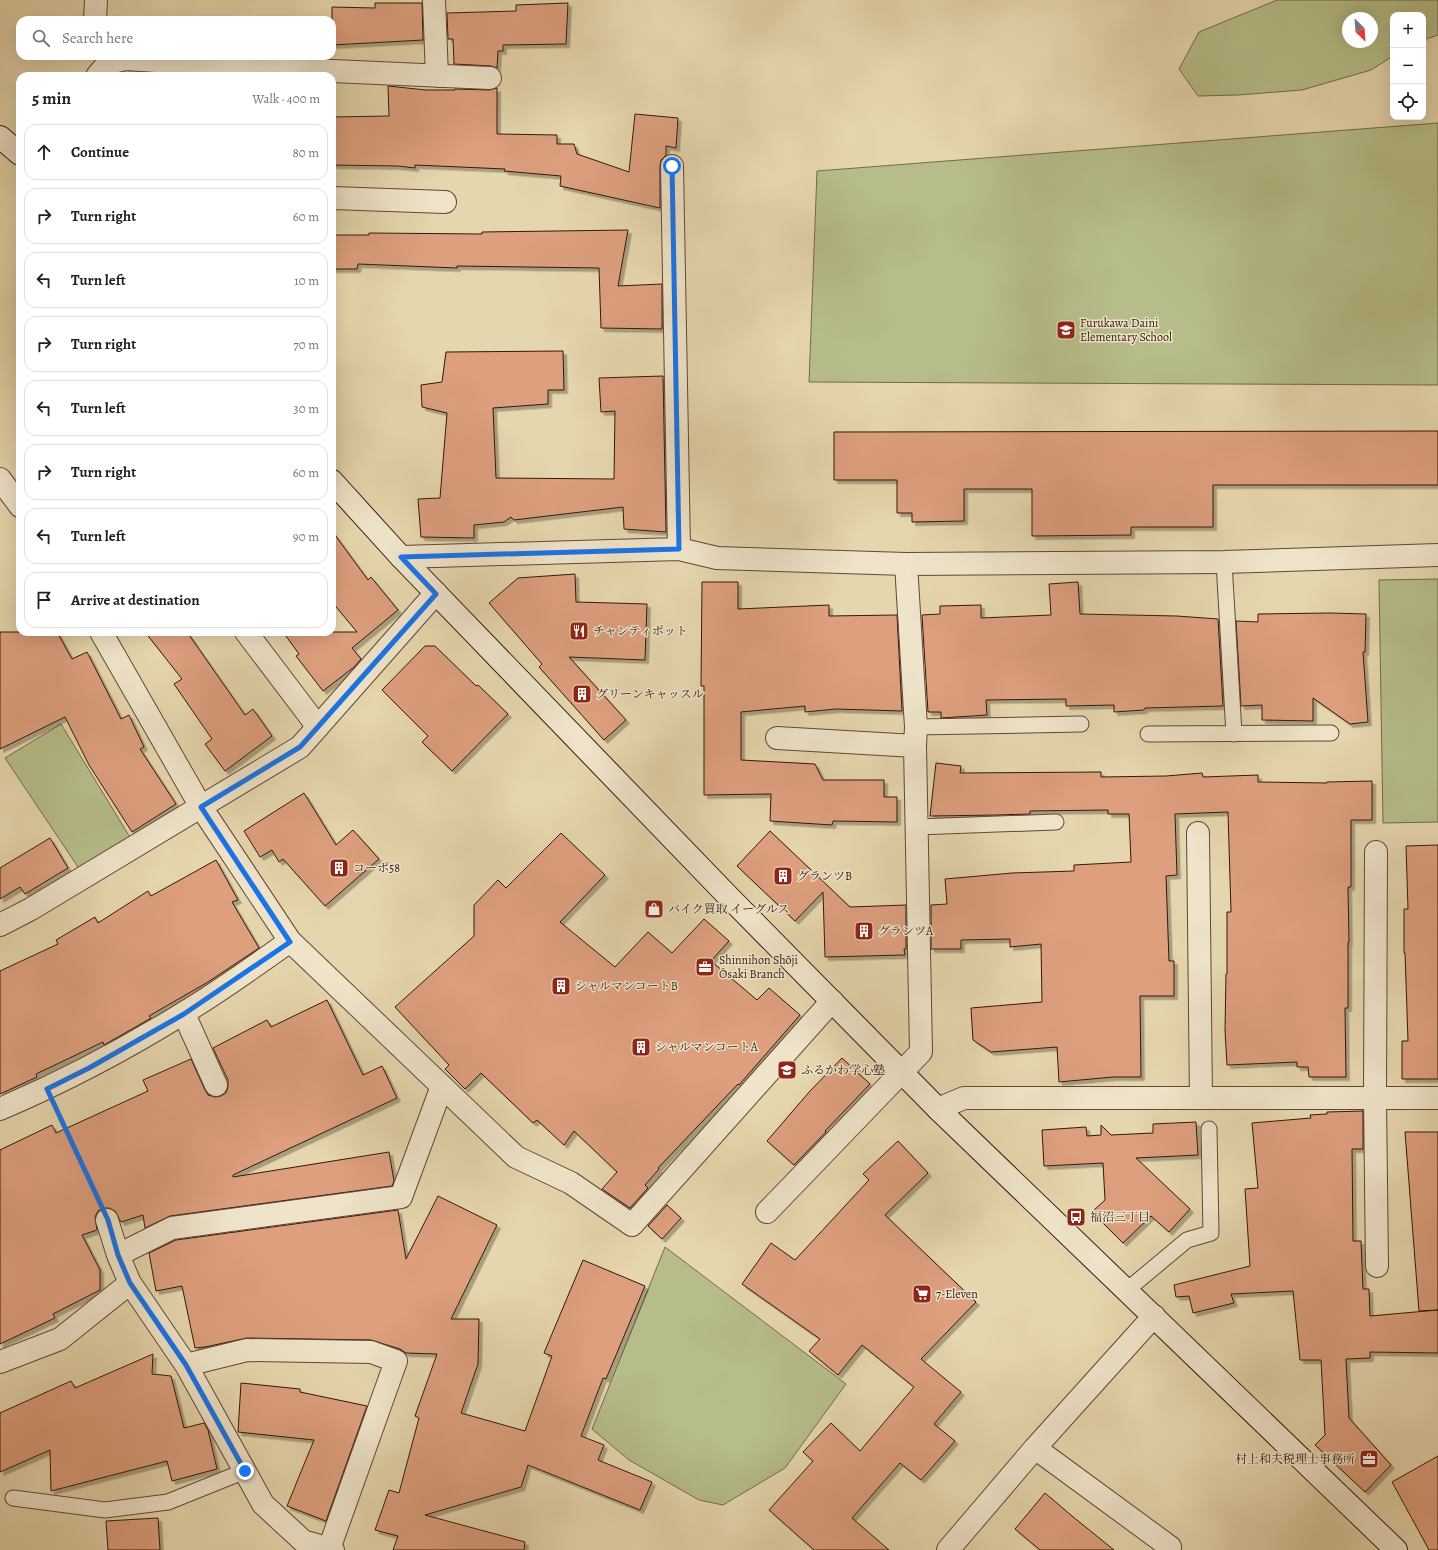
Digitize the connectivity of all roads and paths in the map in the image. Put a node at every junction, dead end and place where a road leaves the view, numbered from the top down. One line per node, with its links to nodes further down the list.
1 (96, 0): 3 (street)
2 (434, 0): 7 (street)
3 (95, 16)
4 (122, 60): 6 (street)
5 (141, 60): 7 (street)
6 (104, 65)
7 (437, 76): 8 (street)
8 (490, 78)
9 (0, 138): 10 (street)
10 (16, 151)
11 (672, 166): 17 (street)
12 (336, 198): 13 (street)
13 (445, 202)
14 (0, 479): 16 (street)
15 (336, 485): 19 (street)
16 (16, 501)
17 (679, 549): 19 (street); 21 (street)
18 (1438, 554): 20 (street)
19 (401, 557): 22 (street)
20 (1224, 562): 21 (street); 29 (lane)
21 (906, 564): 30 (street)
22 (436, 594): 26 (street); 39 (street)
23 (103, 636): 32 (street)
24 (249, 636): 26 (street)
25 (1081, 724): 30 (lane)
26 (318, 727): 32 (street)
27 (1330, 733): 29 (lane)
28 (1148, 734): 29 (lane)
29 (1234, 734)
30 (915, 736): 31 (street); 34 (street)
31 (777, 738)
32 (201, 807): 37 (street); 38 (street)
33 (1056, 822): 34 (lane)
34 (917, 827): 41 (street)
35 (1198, 833): 45 (street)
36 (1376, 852): 46 (street)
37 (0, 925)
38 (290, 942): 40 (street); 43 (street)
39 (832, 1001): 41 (street); 43 (street)
40 (184, 1014): 42 (street); 44 (street)
41 (901, 1071): 49 (street); 51 (street)
42 (216, 1085)
43 (442, 1086): 53 (street)
44 (47, 1089): 48 (street); 52 (path)
45 (1201, 1098): 46 (street); 49 (street)
46 (1375, 1098): 47 (street); 54 (street)
47 (1438, 1098)
48 (0, 1109)
49 (938, 1109): 56 (street)
50 (1209, 1129): 56 (lane)
51 (767, 1212)
52 (108, 1220): 53 (street)
53 (118, 1255): 55 (street)
54 (1377, 1266)
55 (130, 1283): 58 (street); 59 (street)
56 (1127, 1290): 57 (street)
57 (1154, 1316): 60 (street); 66 (street)
58 (0, 1362)
59 (186, 1365): 61 (street); 64 (street)
60 (1034, 1448): 63 (street); 65 (street)
61 (245, 1471): 62 (lane); 64 (street)
62 (13, 1498)
63 (1170, 1547)
64 (331, 1549)
65 (948, 1550)
66 (1396, 1550)

